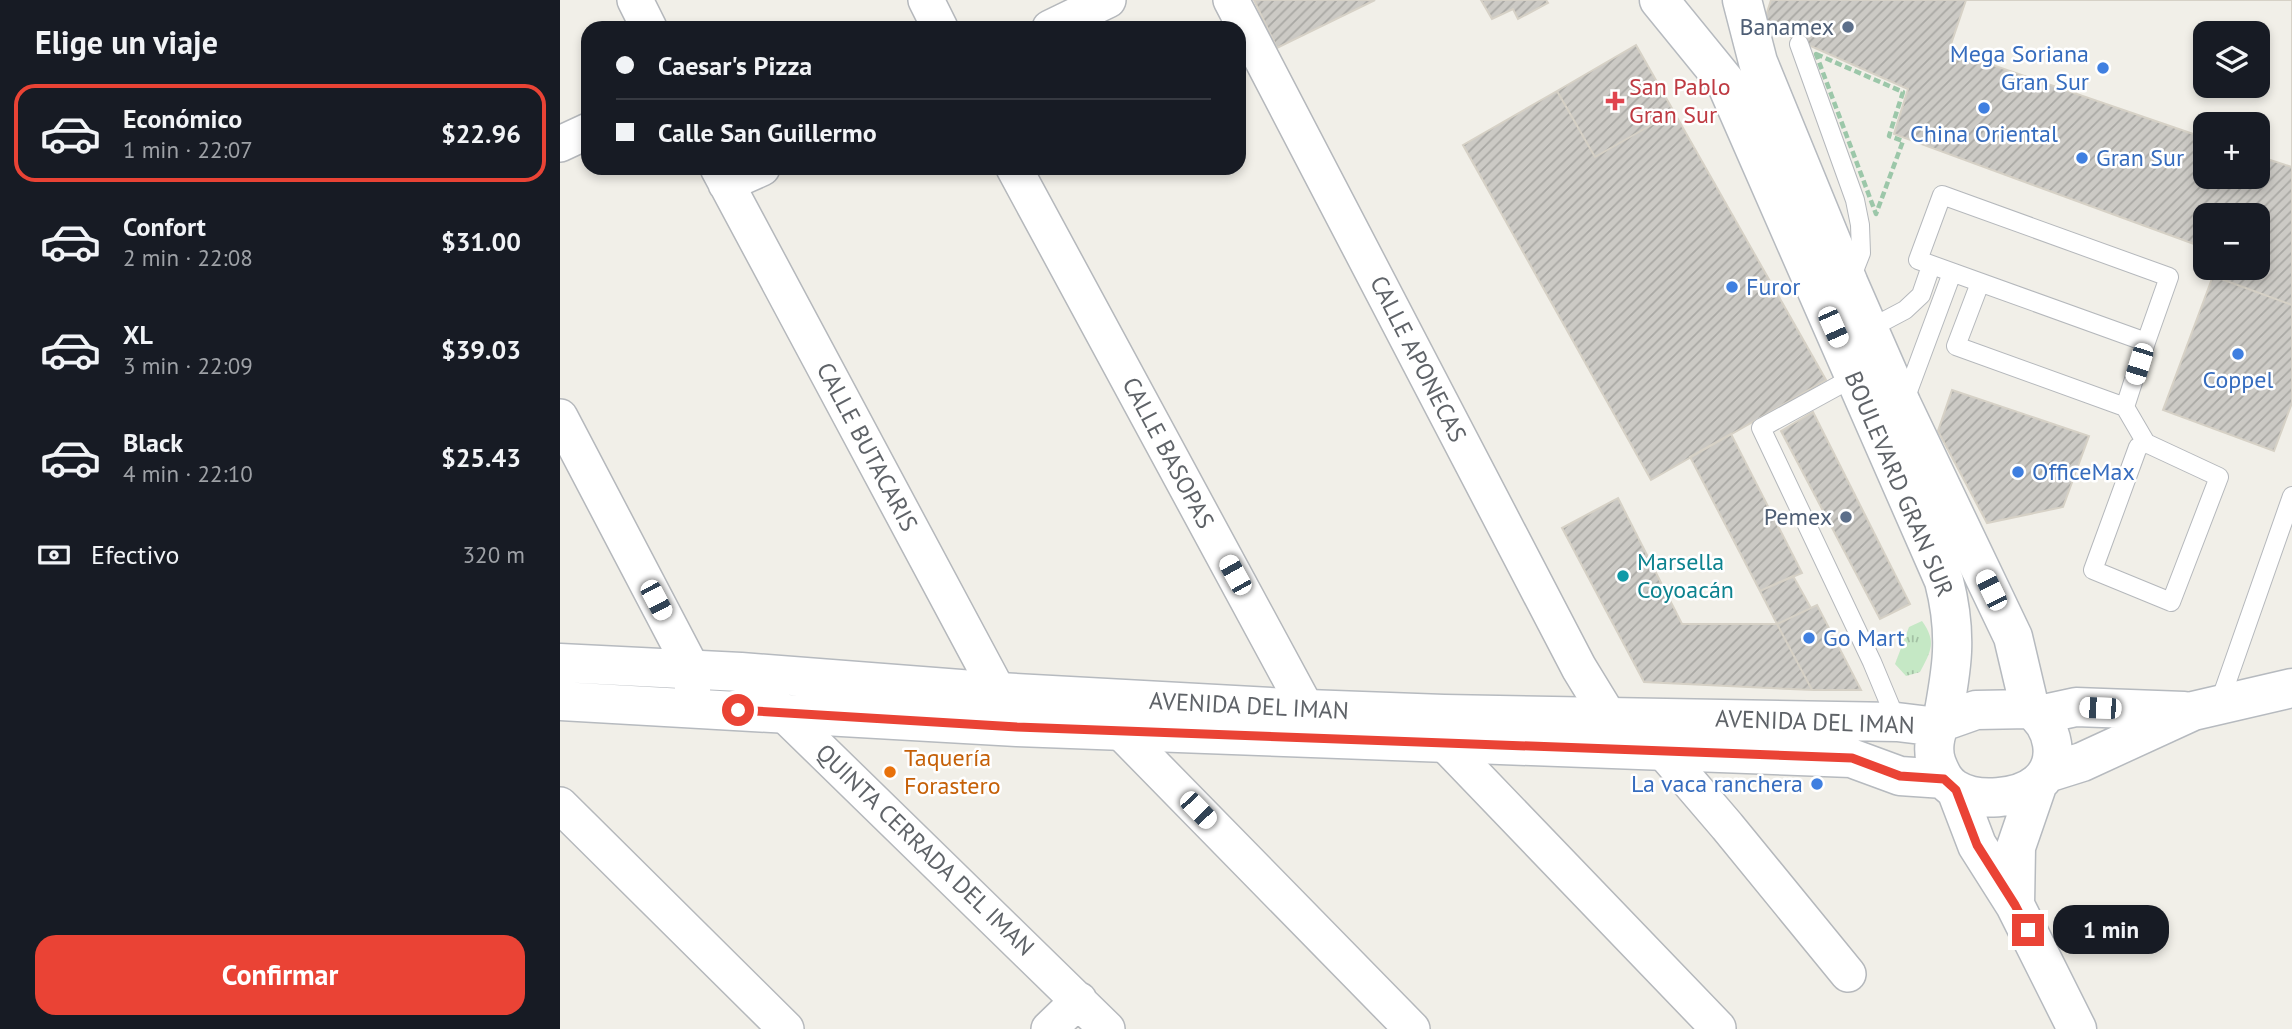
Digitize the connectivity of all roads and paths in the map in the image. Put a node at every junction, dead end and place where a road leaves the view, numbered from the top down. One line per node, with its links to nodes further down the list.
1 (635, 0): 9 (street)
2 (926, 0): 10 (street)
3 (1108, 0): 11 (street)
4 (1231, 0): 12 (street, CALLE APONECAS)
5 (1659, 0): 26 (main road, BOULEVARD GRAN SUR)
6 (1673, 0): 7 (main road)
7 (1694, 0)
8 (1742, 0): 23 (main road, BOULEVARD GRAN SUR)
9 (646, 21)
10 (936, 21)
11 (1064, 21)
12 (1242, 21)
13 (1246, 29): 43 (street, CALLE APONECAS)
14 (1799, 44): 23 (lane)
15 (581, 134): 17 (street)
16 (1889, 136): 16 (path)
17 (560, 144)
18 (1018, 175): 45 (street, CALLE BASOPAS)
19 (722, 176): 36 (street, CALLE BUTACARIS)
20 (1931, 265): 21 (lane); 24 (lane); 25 (lane)
21 (1952, 273): 22 (lane); 27 (lane)
22 (1980, 283): 25 (lane); 28 (lane)
23 (1849, 284): 24 (main road, BOULEVARD GRAN SUR)
24 (1869, 329): 27 (main road, BOULEVARD GRAN SUR)
25 (2146, 342): 28 (lane)
26 (1854, 377): 44 (lane); 46 (main road, BOULEVARD GRAN SUR)
27 (1902, 405): 41 (main road, BOULEVARD GRAN SUR)
28 (2125, 407): 30 (lane)
29 (560, 417): 33 (street)
30 (2146, 443): 30 (lane)
31 (2292, 496): 39 (lane)
32 (560, 663): 33 (main road, AVENIDA DEL IMAN)
33 (692, 669): 34 (main road, AVENIDA DEL IMAN); 38 (street)
34 (741, 671): 36 (main road, AVENIDA DEL IMAN); 40 (street, QUINTA CERRADA DEL IMAN)
35 (2292, 688): 39 (main road)
36 (999, 692): 42 (main road, AVENIDA DEL IMAN); 47 (street, CALLE BUTACARIS)
37 (560, 701): 38 (main road, AVENIDA DEL IMAN)
38 (693, 708): 40 (main road, AVENIDA DEL IMAN)
39 (2206, 708): 41 (main road); 50 (main road)
40 (784, 712): 47 (main road, AVENIDA DEL IMAN); 55 (street, QUINTA CERRADA DEL IMAN)
41 (2034, 712): 46 (main road); 50 (main road)
42 (1119, 715): 45 (main road, AVENIDA DEL IMAN); 47 (main road, AVENIDA DEL IMAN); 60 (street)
43 (1609, 717): 44 (main road, AVENIDA DEL IMAN); 48 (main road, AVENIDA DEL IMAN); 49 (street)
44 (1897, 722): 46 (main road, AVENIDA DEL IMAN)
45 (1314, 724): 48 (main road, AVENIDA DEL IMAN)
46 (1940, 725): 51 (main road)
47 (1017, 727)
48 (1444, 729): 49 (main road, AVENIDA DEL IMAN); 56 (street)
49 (1661, 749): 51 (main road, AVENIDA DEL IMAN); 54 (street)
50 (2042, 778): 51 (main road); 53 (main road)
51 (1950, 785): 53 (main road)
52 (560, 805): 57 (street)
53 (2015, 905): 61 (main road)
54 (1848, 974)
55 (1079, 1000): 58 (street); 59 (street, QUINTA CERRADA DEL IMAN)
56 (1718, 1028)
57 (786, 1029)
58 (1049, 1029)
59 (1107, 1029)
60 (1412, 1029)
61 (2077, 1029)

